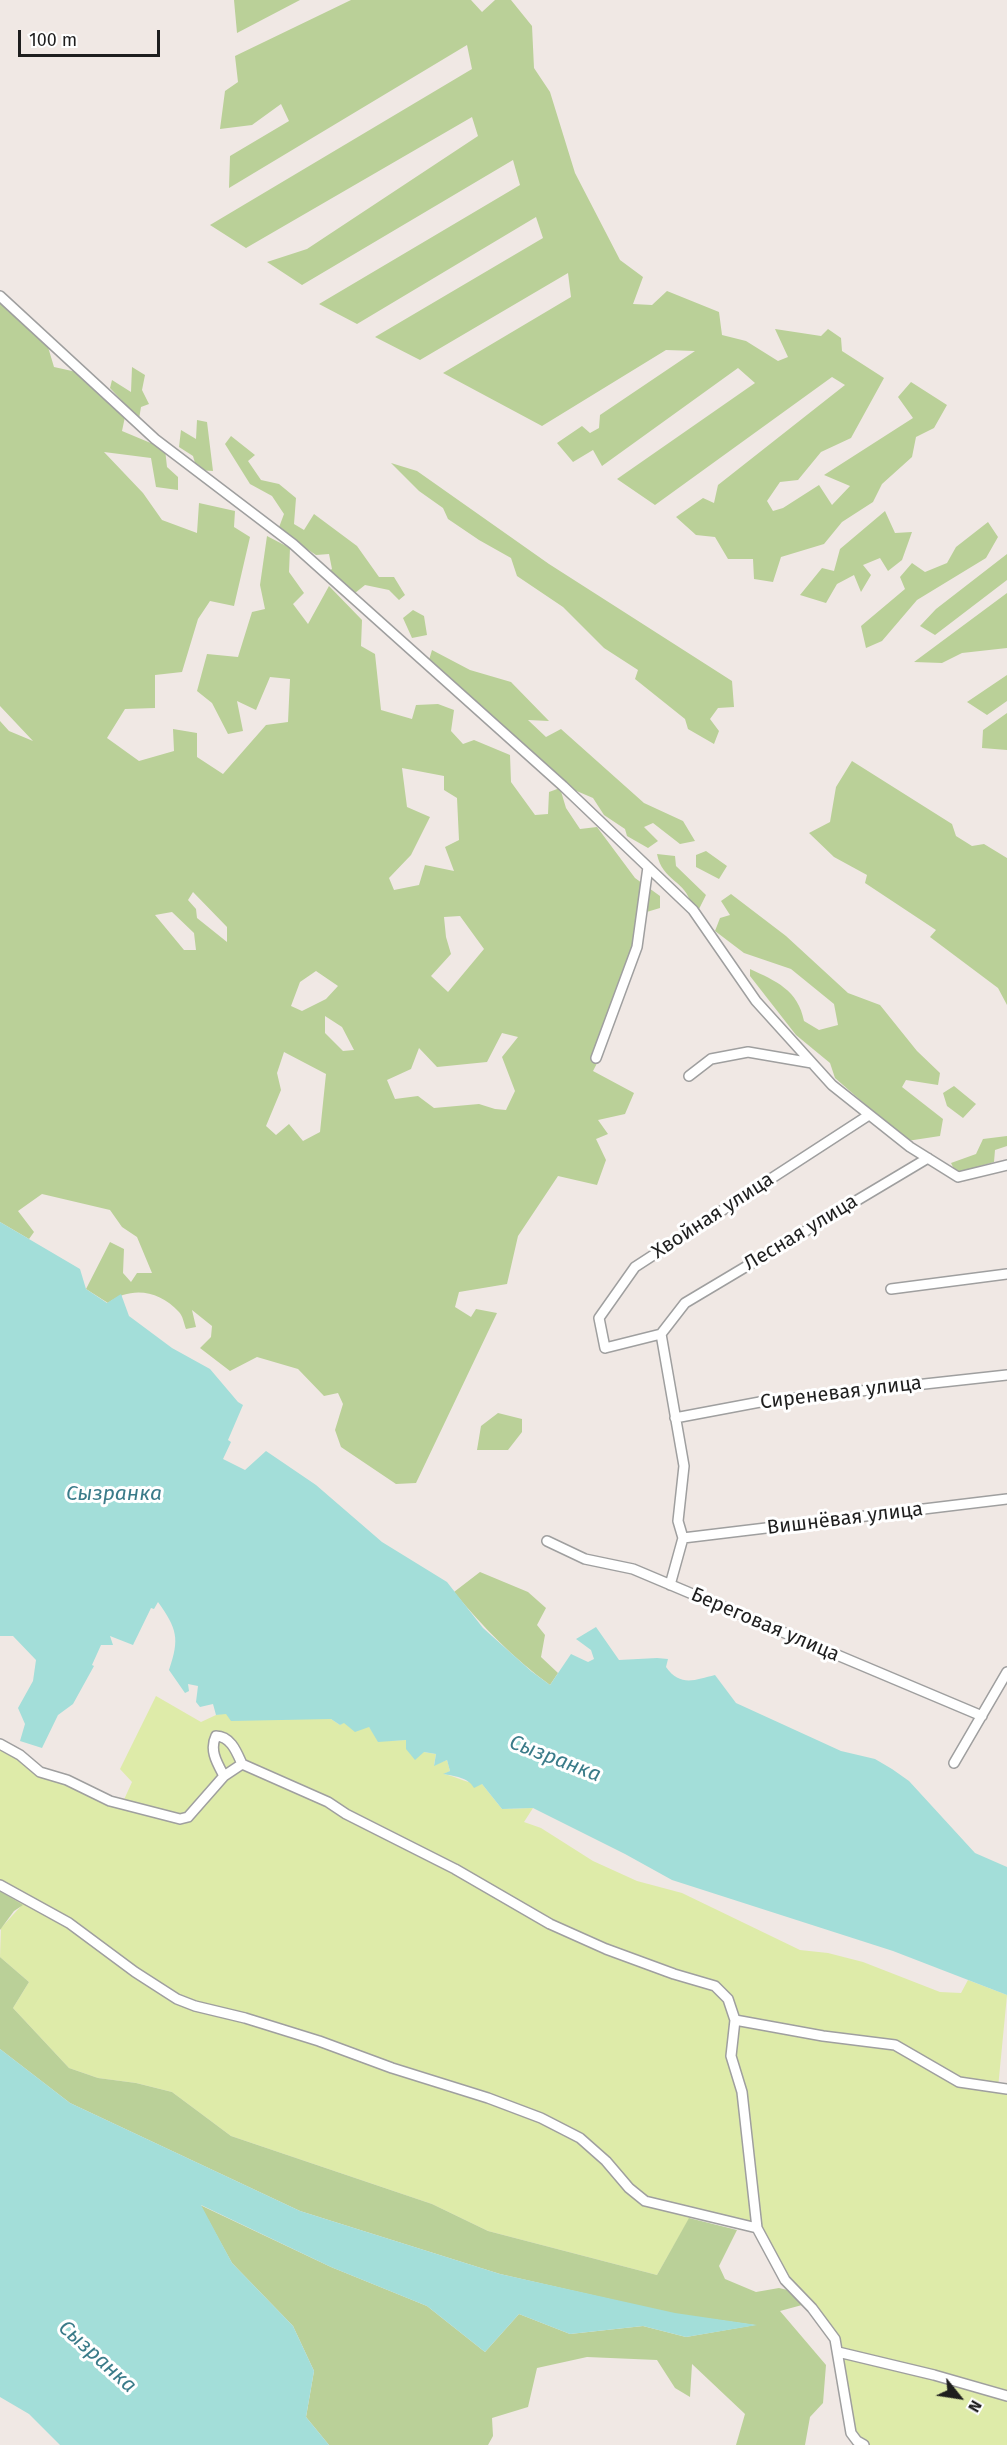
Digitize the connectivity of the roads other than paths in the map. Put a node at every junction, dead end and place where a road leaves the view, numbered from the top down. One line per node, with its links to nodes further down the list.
1 (0, 296): 2 (street)
2 (648, 867): 3 (street); 4 (street)
3 (596, 1058)
4 (812, 1063): 5 (street); 6 (street)
5 (689, 1076)
6 (869, 1115): 7 (street); 11 (street, Хвойная улица)
7 (928, 1158): 8 (street); 11 (street, Лесная улица)
8 (1007, 1165)
9 (1007, 1274): 10 (street)
10 (891, 1289)
11 (661, 1334): 13 (street)
12 (1007, 1375): 13 (street, Сиреневая улица)
13 (675, 1418): 15 (street)
14 (1007, 1499): 15 (street, Вишнёвая улица)
15 (683, 1538): 17 (street)
16 (547, 1541): 17 (street, Береговая улица)
17 (670, 1585): 19 (street, Береговая улица)
18 (1007, 1672): 19 (street)
19 (982, 1716): 21 (street)
20 (0, 1743): 23 (street)
21 (954, 1763)
22 (242, 1764): 23 (street); 23 (street); 25 (street)
23 (224, 1776)
24 (0, 1885): 27 (street)
25 (735, 2020): 26 (street); 27 (street)
26 (1007, 2090)
27 (757, 2228): 28 (street)
28 (838, 2352): 29 (street); 30 (street)
29 (1007, 2396)
30 (864, 2445)

